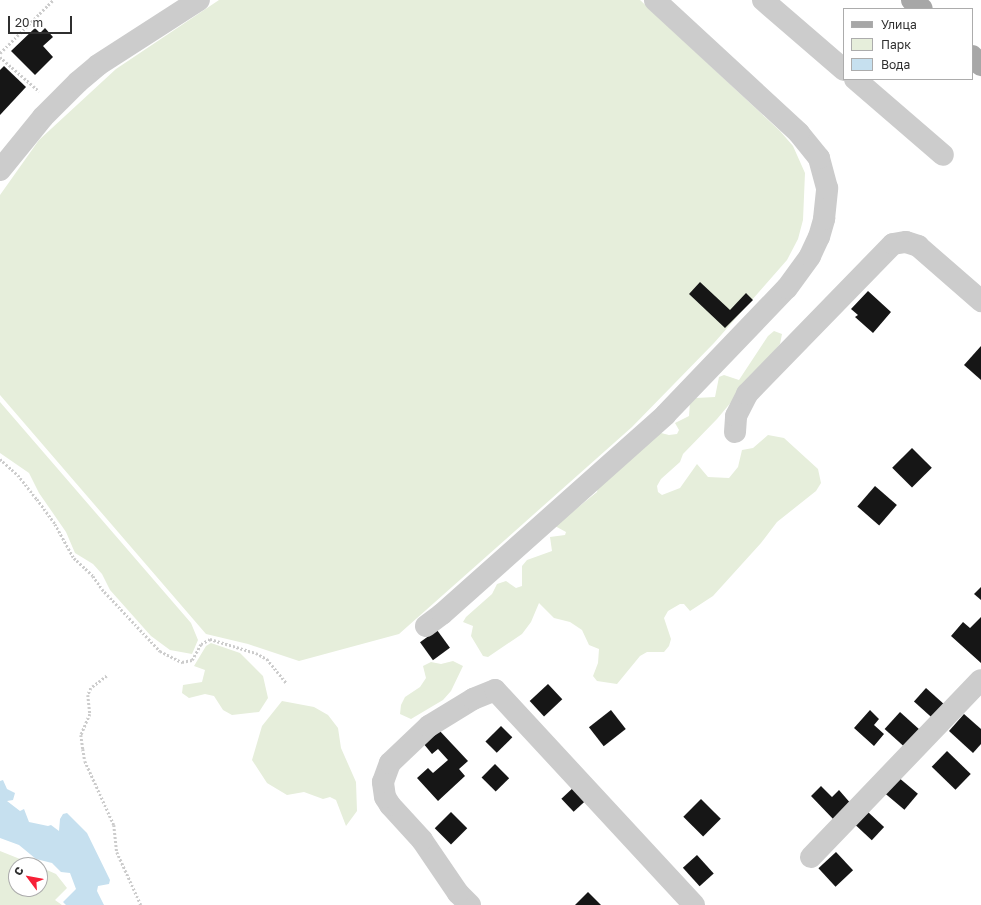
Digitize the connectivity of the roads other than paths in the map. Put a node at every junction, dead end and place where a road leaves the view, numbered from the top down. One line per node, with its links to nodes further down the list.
1 (199, 0): 11 (street)
2 (655, 0): 14 (street)
3 (763, 0): 8 (street)
4 (912, 0): 5 (main road)
5 (921, 8)
6 (973, 57): 7 (main road)
7 (981, 65)
8 (843, 69)
9 (856, 80): 10 (street)
10 (943, 155)
11 (0, 170)
12 (981, 301): 13 (street)
13 (735, 432)
14 (426, 626)
15 (981, 680): 16 (street)
16 (812, 857)
17 (470, 905): 18 (street)
18 (694, 905)

